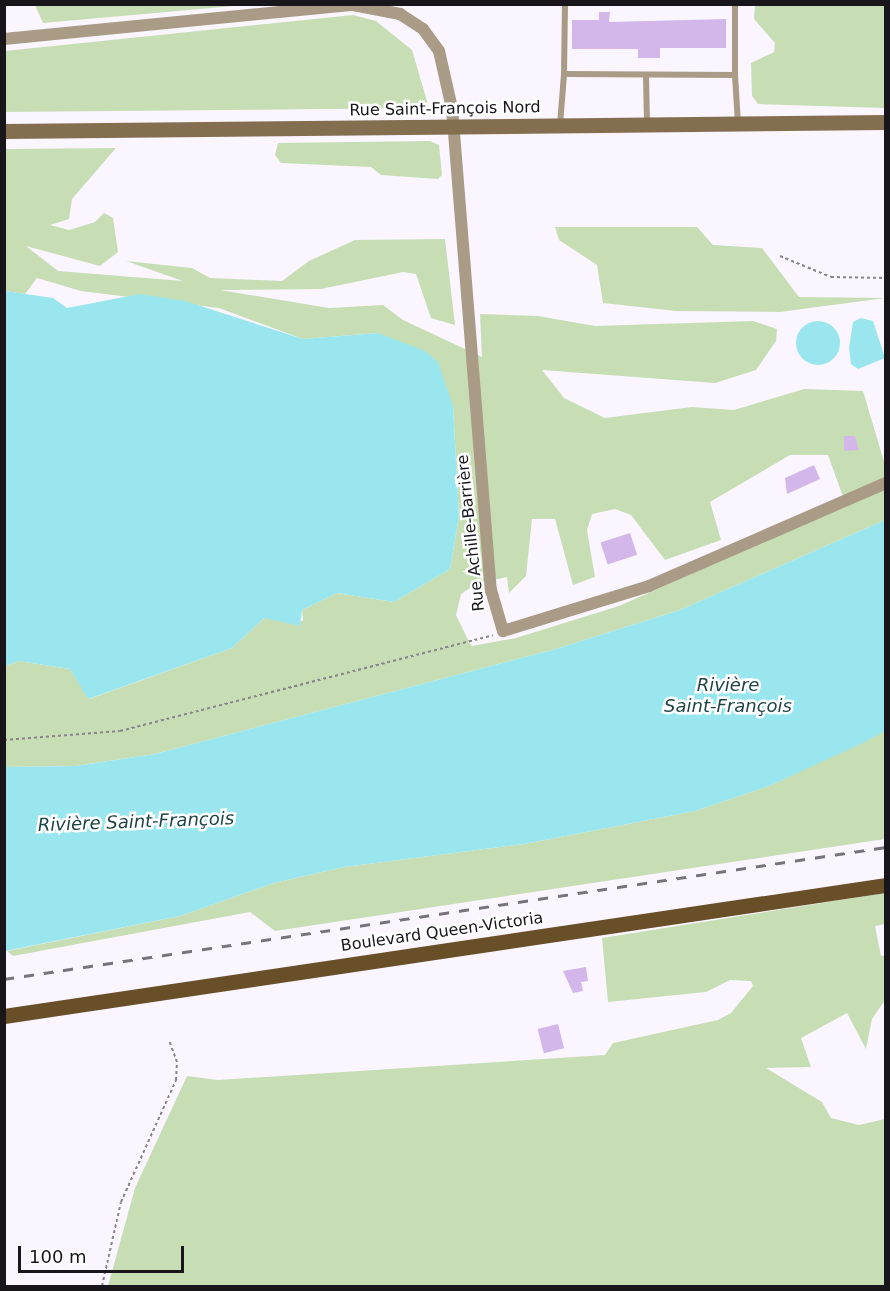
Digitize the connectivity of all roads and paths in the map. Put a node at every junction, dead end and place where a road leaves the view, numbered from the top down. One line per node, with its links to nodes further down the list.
1 (565, 4): 4 (lane)
2 (735, 4): 5 (lane)
3 (4, 39): 11 (street, Rue Achille-Barrière)
4 (564, 74): 6 (lane); 10 (lane)
5 (735, 75): 6 (lane); 9 (lane)
6 (646, 76): 8 (lane)
7 (885, 123): 9 (street, Rue Saint-François Nord)
8 (647, 125): 9 (street, Rue Saint-François Nord); 10 (street, Rue Saint-François Nord)
9 (738, 125)
10 (560, 126): 11 (street, Rue Saint-François Nord)
11 (454, 127): 12 (street, Rue Saint-François Nord); 16 (street, Rue Achille-Barrière)
12 (4, 131)
13 (780, 256): 14 (path)
14 (885, 278)
15 (885, 483): 16 (street)
16 (503, 631): 17 (path)
17 (4, 740)
18 (885, 885): 19 (main road, Boulevard Queen-Victoria)
19 (4, 1016)
20 (169, 1040): 21 (path)
21 (102, 1287)

